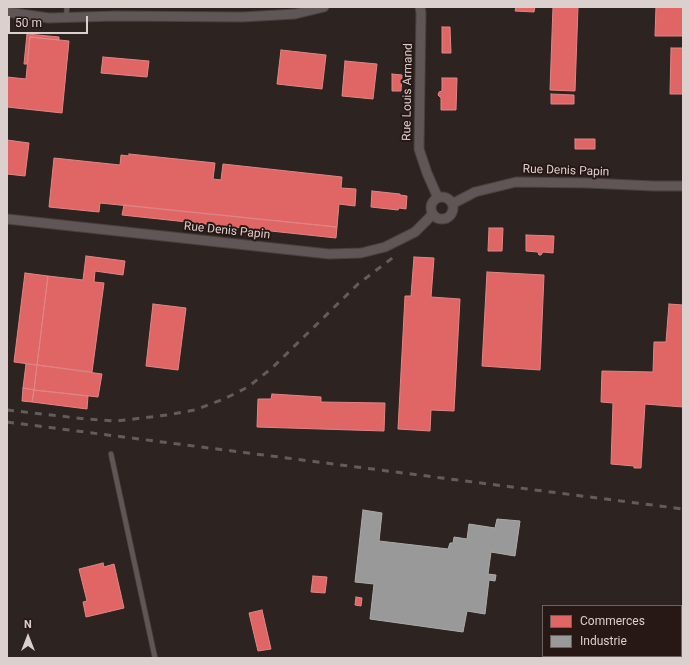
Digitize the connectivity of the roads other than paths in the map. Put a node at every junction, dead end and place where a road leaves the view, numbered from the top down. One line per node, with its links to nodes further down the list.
1 (67, 7): 5 (lane)
2 (324, 7): 5 (street)
3 (420, 7): 7 (street, Rue Louis Armand)
4 (7, 12): 5 (street)
5 (66, 18)
6 (683, 186): 8 (street, Rue Denis Papin)
7 (438, 198): 8 (street); 9 (street)
8 (452, 204): 9 (street)
9 (433, 214): 10 (street, Rue Denis Papin)
10 (7, 219)
11 (112, 454): 12 (lane)
12 (155, 658)

